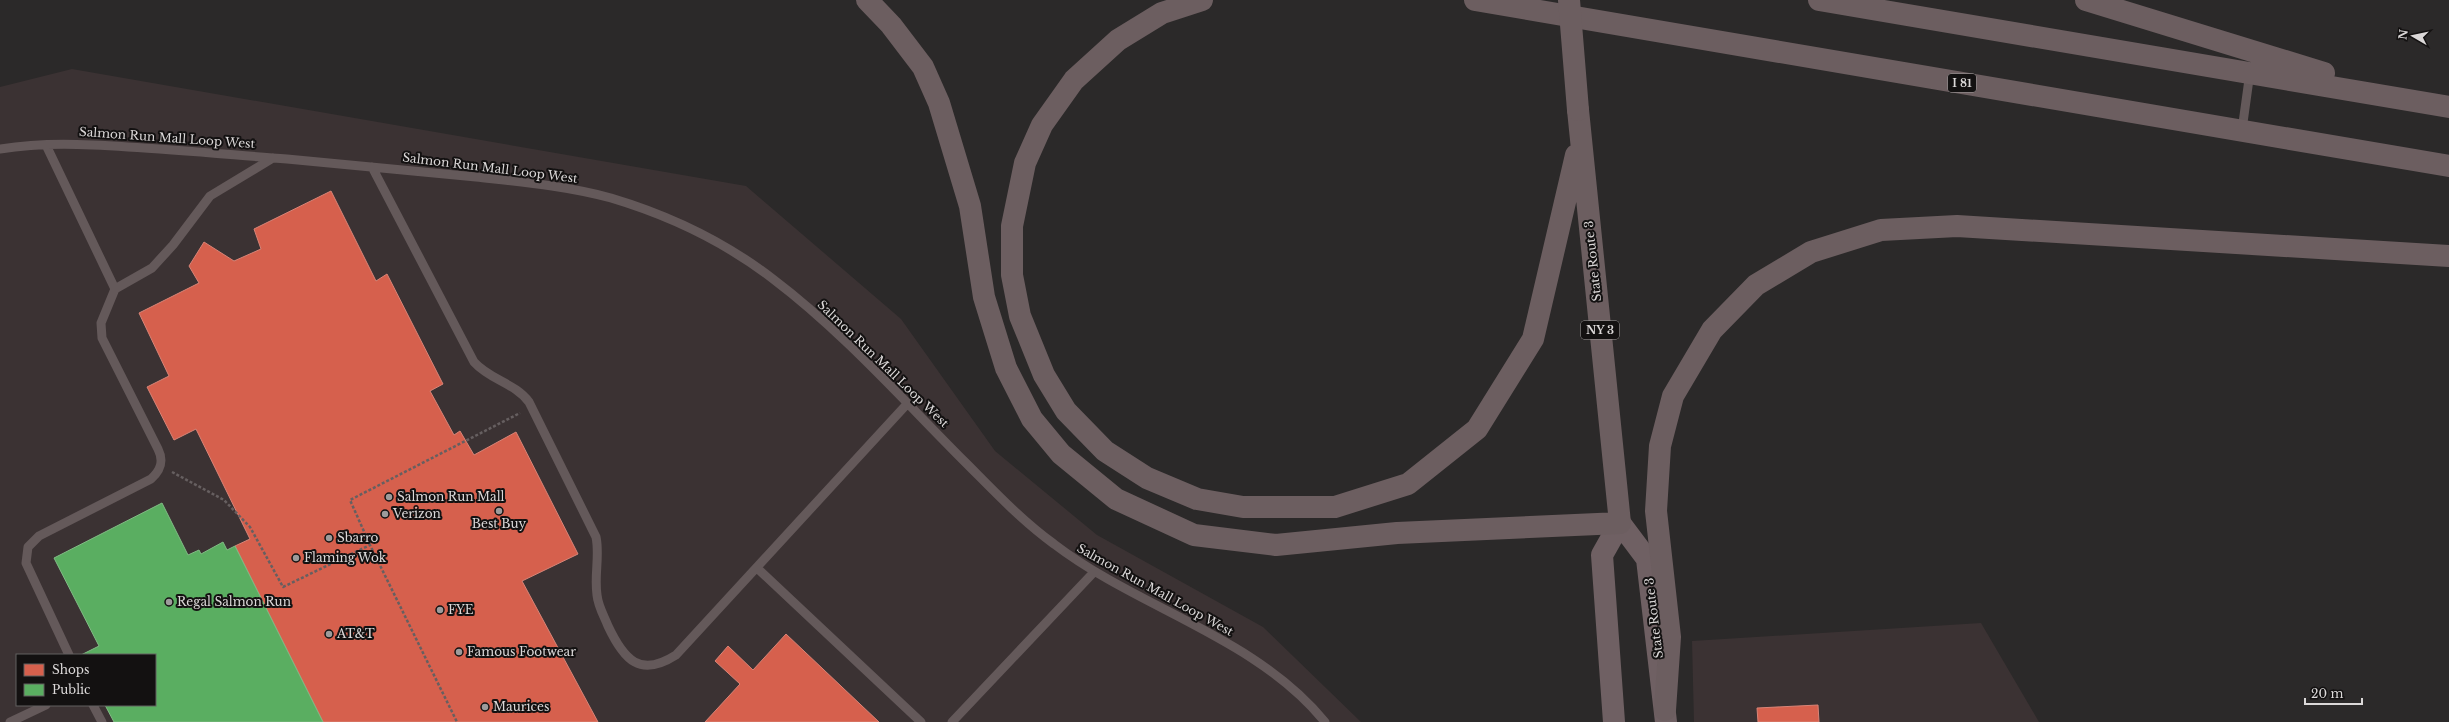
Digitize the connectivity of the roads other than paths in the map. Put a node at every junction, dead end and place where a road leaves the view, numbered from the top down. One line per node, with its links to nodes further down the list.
1 (867, 0): 20 (highway)
2 (1202, 0): 11 (highway)
3 (1475, 0): 10 (highway, I 81)
4 (1569, 0): 11 (highway, State Route 3 / NY 3, bridge)
5 (1819, 0): 7 (highway)
6 (2086, 0): 8 (highway)
7 (2250, 72): 8 (highway); 10 (lane)
8 (2411, 99): 9 (highway)
9 (2449, 107)
10 (2242, 130): 16 (highway, I 81)
11 (1580, 138): 20 (highway, State Route 3 / NY 3)
12 (46, 145): 13 (lane, Salmon Run Mall Loop West); 14 (lane, Salmon Run Mall Loop West); 18 (lane)
13 (0, 150)
14 (273, 158): 15 (lane, Salmon Run Mall Loop West); 18 (lane)
15 (372, 166): 19 (lane, Salmon Run Mall Loop West); 21 (lane)
16 (2449, 166)
17 (2449, 256): 26 (highway)
18 (115, 289): 23 (lane)
19 (907, 404): 21 (lane); 22 (lane, Salmon Run Mall Loop West)
20 (1620, 523): 26 (main road, State Route 3); 32 (main road)
21 (757, 568): 29 (lane)
22 (1094, 572): 30 (lane); 31 (lane, Salmon Run Mall Loop West)
23 (69, 654)
24 (44, 706): 27 (lane)
25 (94, 706): 28 (lane)
26 (1665, 716)
27 (10, 722)
28 (102, 722)
29 (921, 722)
30 (952, 722)
31 (1325, 722)
32 (1614, 722)

